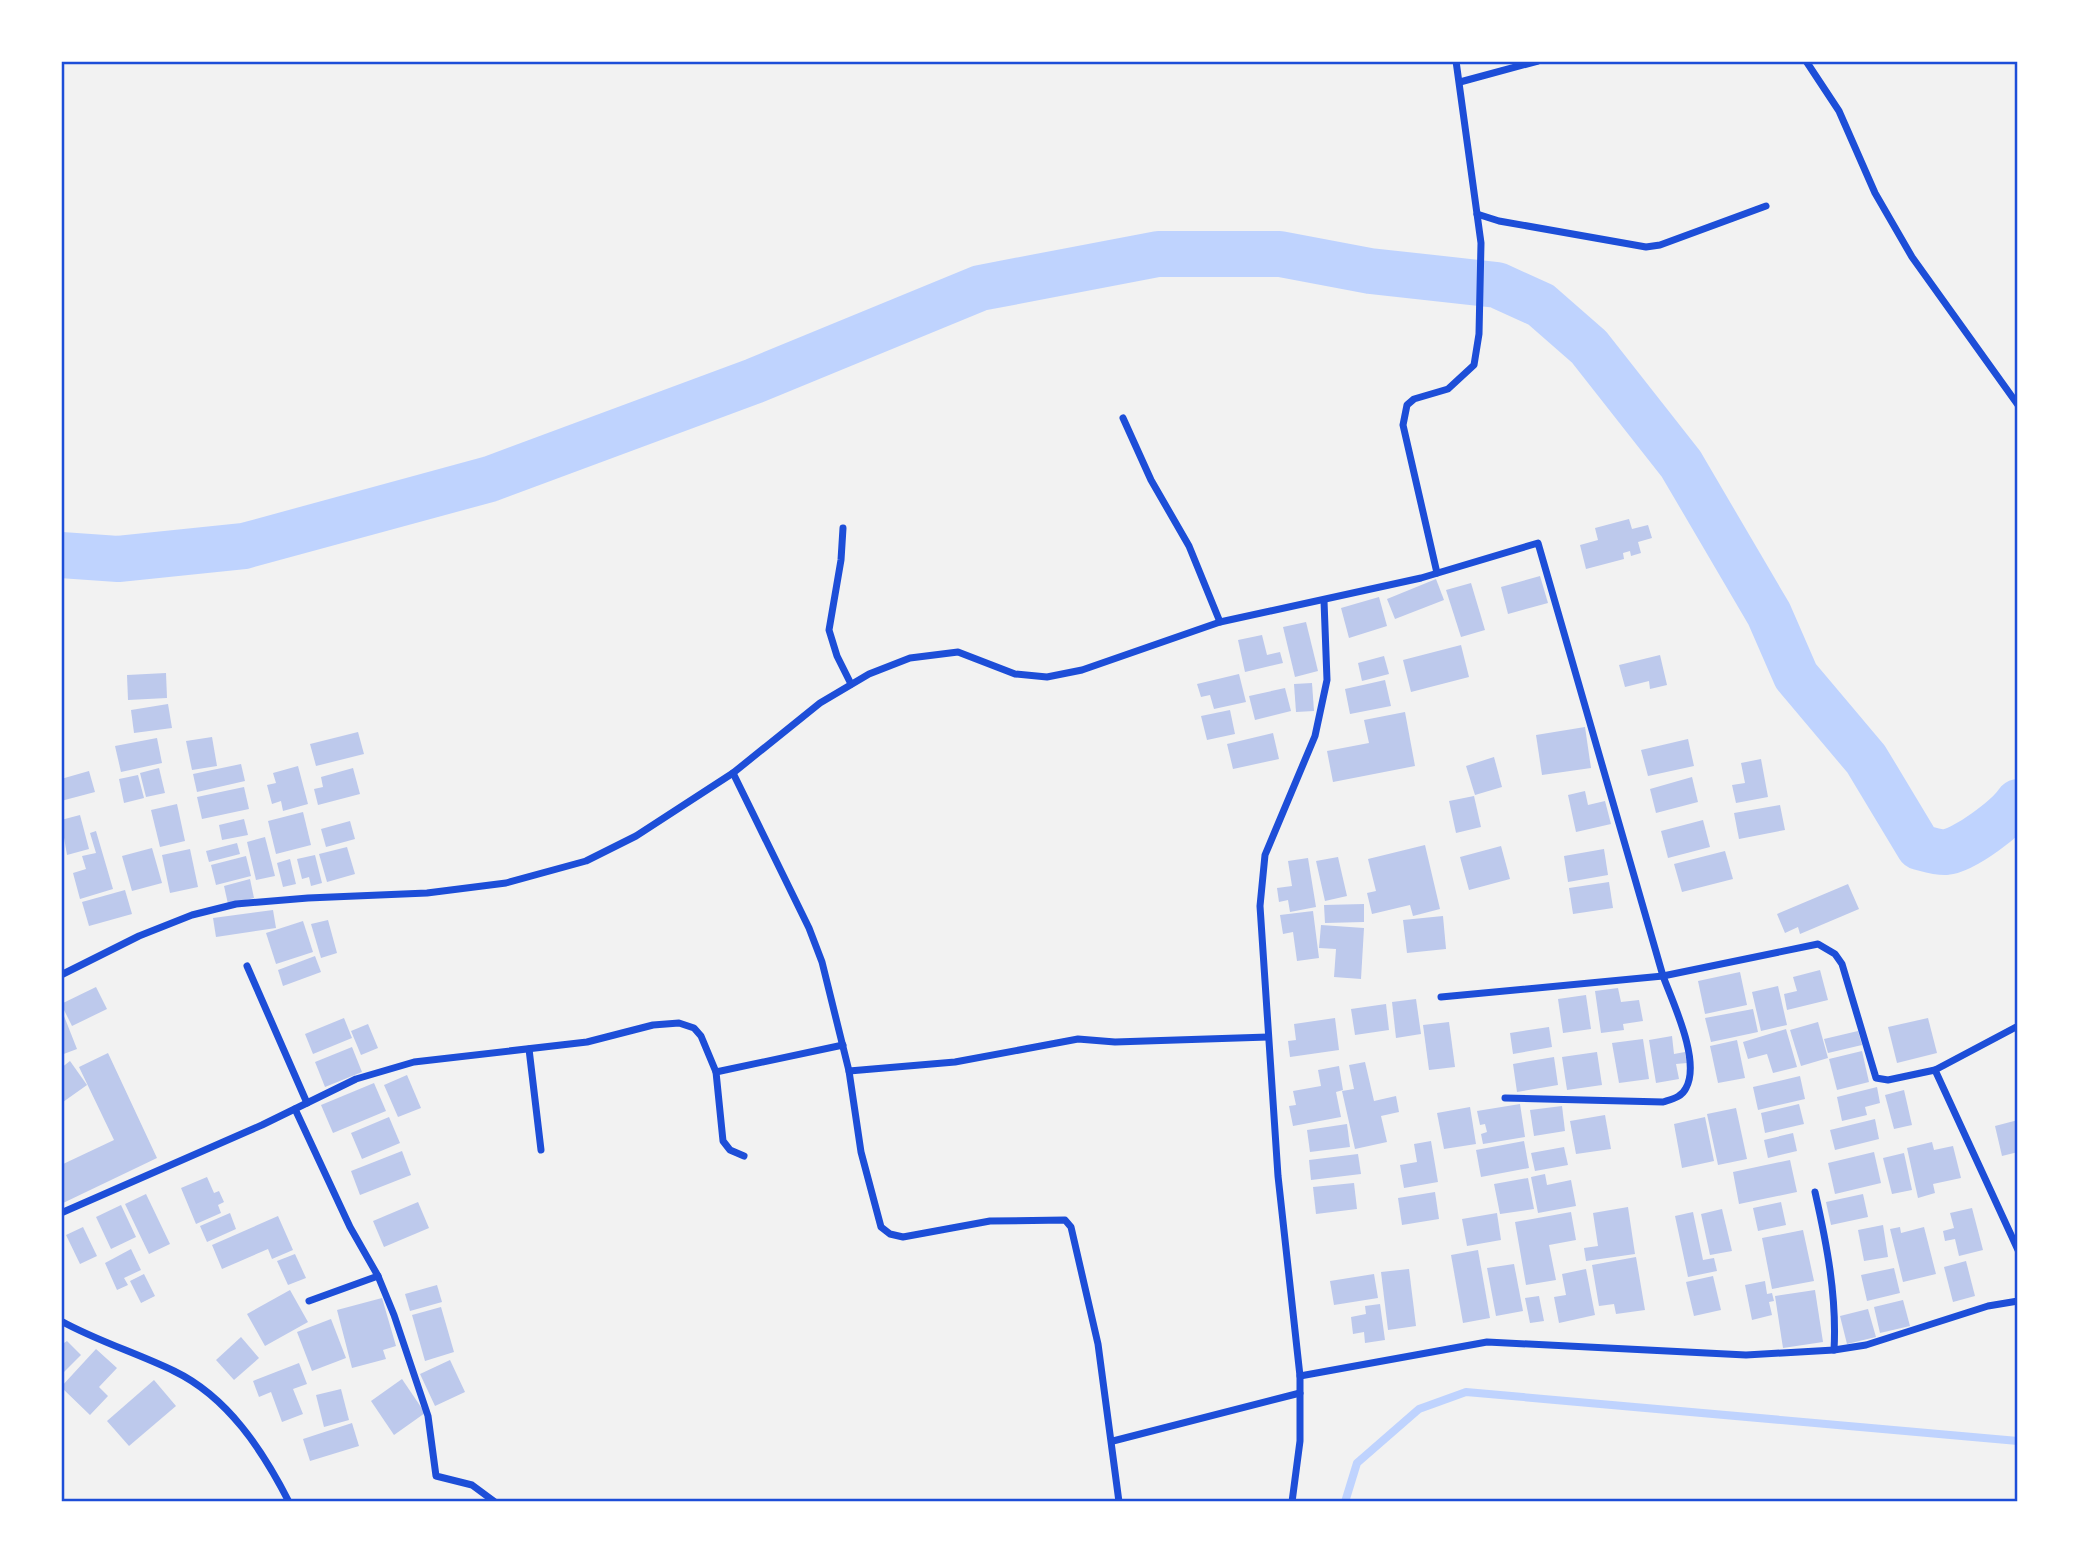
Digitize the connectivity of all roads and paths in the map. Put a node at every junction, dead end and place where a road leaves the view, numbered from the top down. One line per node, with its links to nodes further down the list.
1 (1456, 61): 4 (street)
2 (1538, 61): 4 (street)
3 (1806, 61): 7 (street)
4 (1460, 82): 6 (street)
5 (1766, 206): 6 (street)
6 (1477, 214): 10 (street)
7 (2018, 405)
8 (1123, 418): 12 (street)
9 (843, 528): 13 (street)
10 (1437, 573): 11 (street); 17 (street)
11 (1324, 601): 12 (street); 20 (street)
12 (1220, 621): 13 (street)
13 (851, 684): 14 (street)
14 (733, 773): 16 (street); 21 (street)
15 (247, 966): 27 (street)
16 (61, 975)
17 (1663, 976): 18 (street); 23 (street); 26 (street)
18 (1441, 997)
19 (2018, 1026): 23 (street)
20 (1268, 1037): 24 (street); 39 (street)
21 (843, 1045): 24 (street); 25 (street)
22 (529, 1049): 25 (street); 27 (street); 29 (street)
23 (1935, 1069): 33 (street)
24 (849, 1071): 41 (street)
25 (716, 1072): 30 (street)
26 (1505, 1098)
27 (307, 1103): 28 (street)
28 (295, 1109): 32 (street); 34 (street)
29 (541, 1150)
30 (744, 1156)
31 (1815, 1192): 38 (street)
32 (61, 1213)
33 (2018, 1250)
34 (378, 1276): 35 (street); 43 (street)
35 (309, 1301)
36 (2018, 1301): 38 (street)
37 (61, 1321): 42 (street)
38 (1834, 1350): 39 (street)
39 (1300, 1376): 40 (street)
40 (1300, 1393): 41 (street); 45 (street)
41 (1113, 1441): 44 (street)
42 (289, 1502)
43 (495, 1502)
44 (1119, 1502)
45 (1292, 1502)

